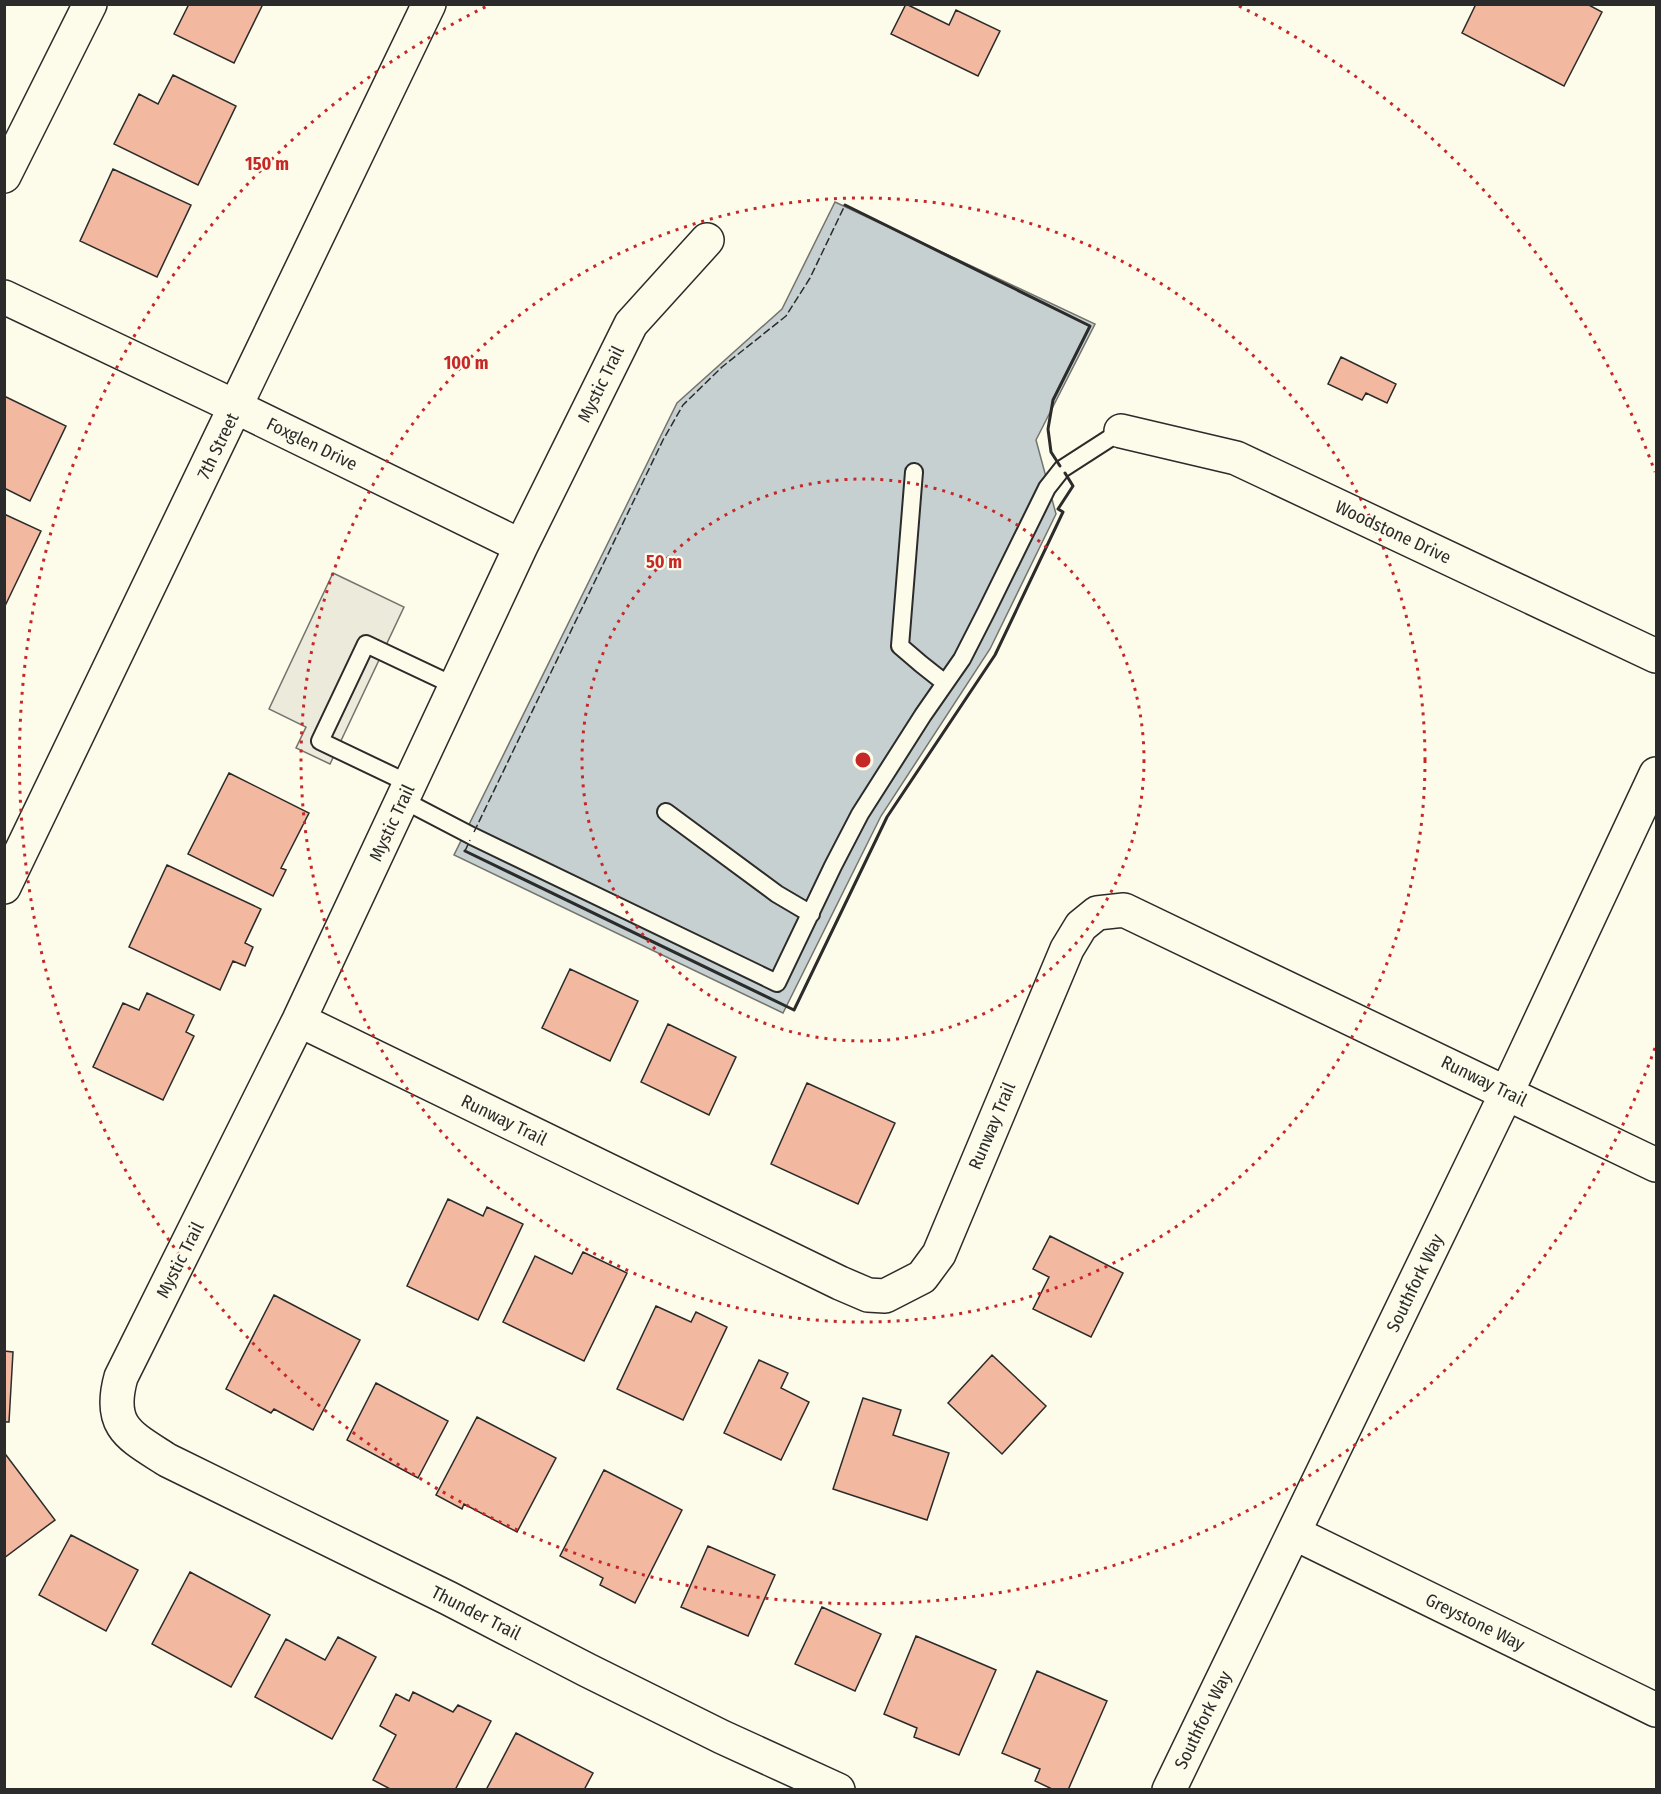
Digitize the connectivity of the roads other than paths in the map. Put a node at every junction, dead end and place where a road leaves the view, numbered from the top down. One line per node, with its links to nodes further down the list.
1 (90, 4): 3 (street)
2 (429, 4): 6 (street, 7th Street)
3 (4, 176)
4 (707, 240): 9 (street, Mystic Trail)
5 (4, 297): 6 (street, Foxglen Drive)
6 (237, 407): 9 (street, Foxglen Drive); 16 (street, 7th Street)
7 (1121, 431): 10 (street, Woodstone Drive); 11 (lane)
8 (914, 472): 11 (lane)
9 (521, 546): 12 (street, Mystic Trail)
10 (1656, 656)
11 (945, 682): 17 (lane)
12 (455, 686): 14 (street, Mystic Trail); 14 (lane)
13 (1656, 774): 19 (street, Southfork Way)
14 (406, 792): 17 (lane); 18 (street, Mystic Trail)
15 (666, 812): 17 (lane)
16 (4, 887)
17 (811, 914)
18 (299, 1020): 19 (street, Runway Trail); 21 (street, Mystic Trail)
19 (1507, 1092): 20 (street, Runway Trail); 22 (street, Southfork Way)
20 (1656, 1165)
21 (122, 1424): 24 (street, Thunder Trail)
22 (1294, 1533): 23 (street, Greystone Way); 25 (street, Southfork Way)
23 (1656, 1710)
24 (838, 1790)
25 (1169, 1790)

